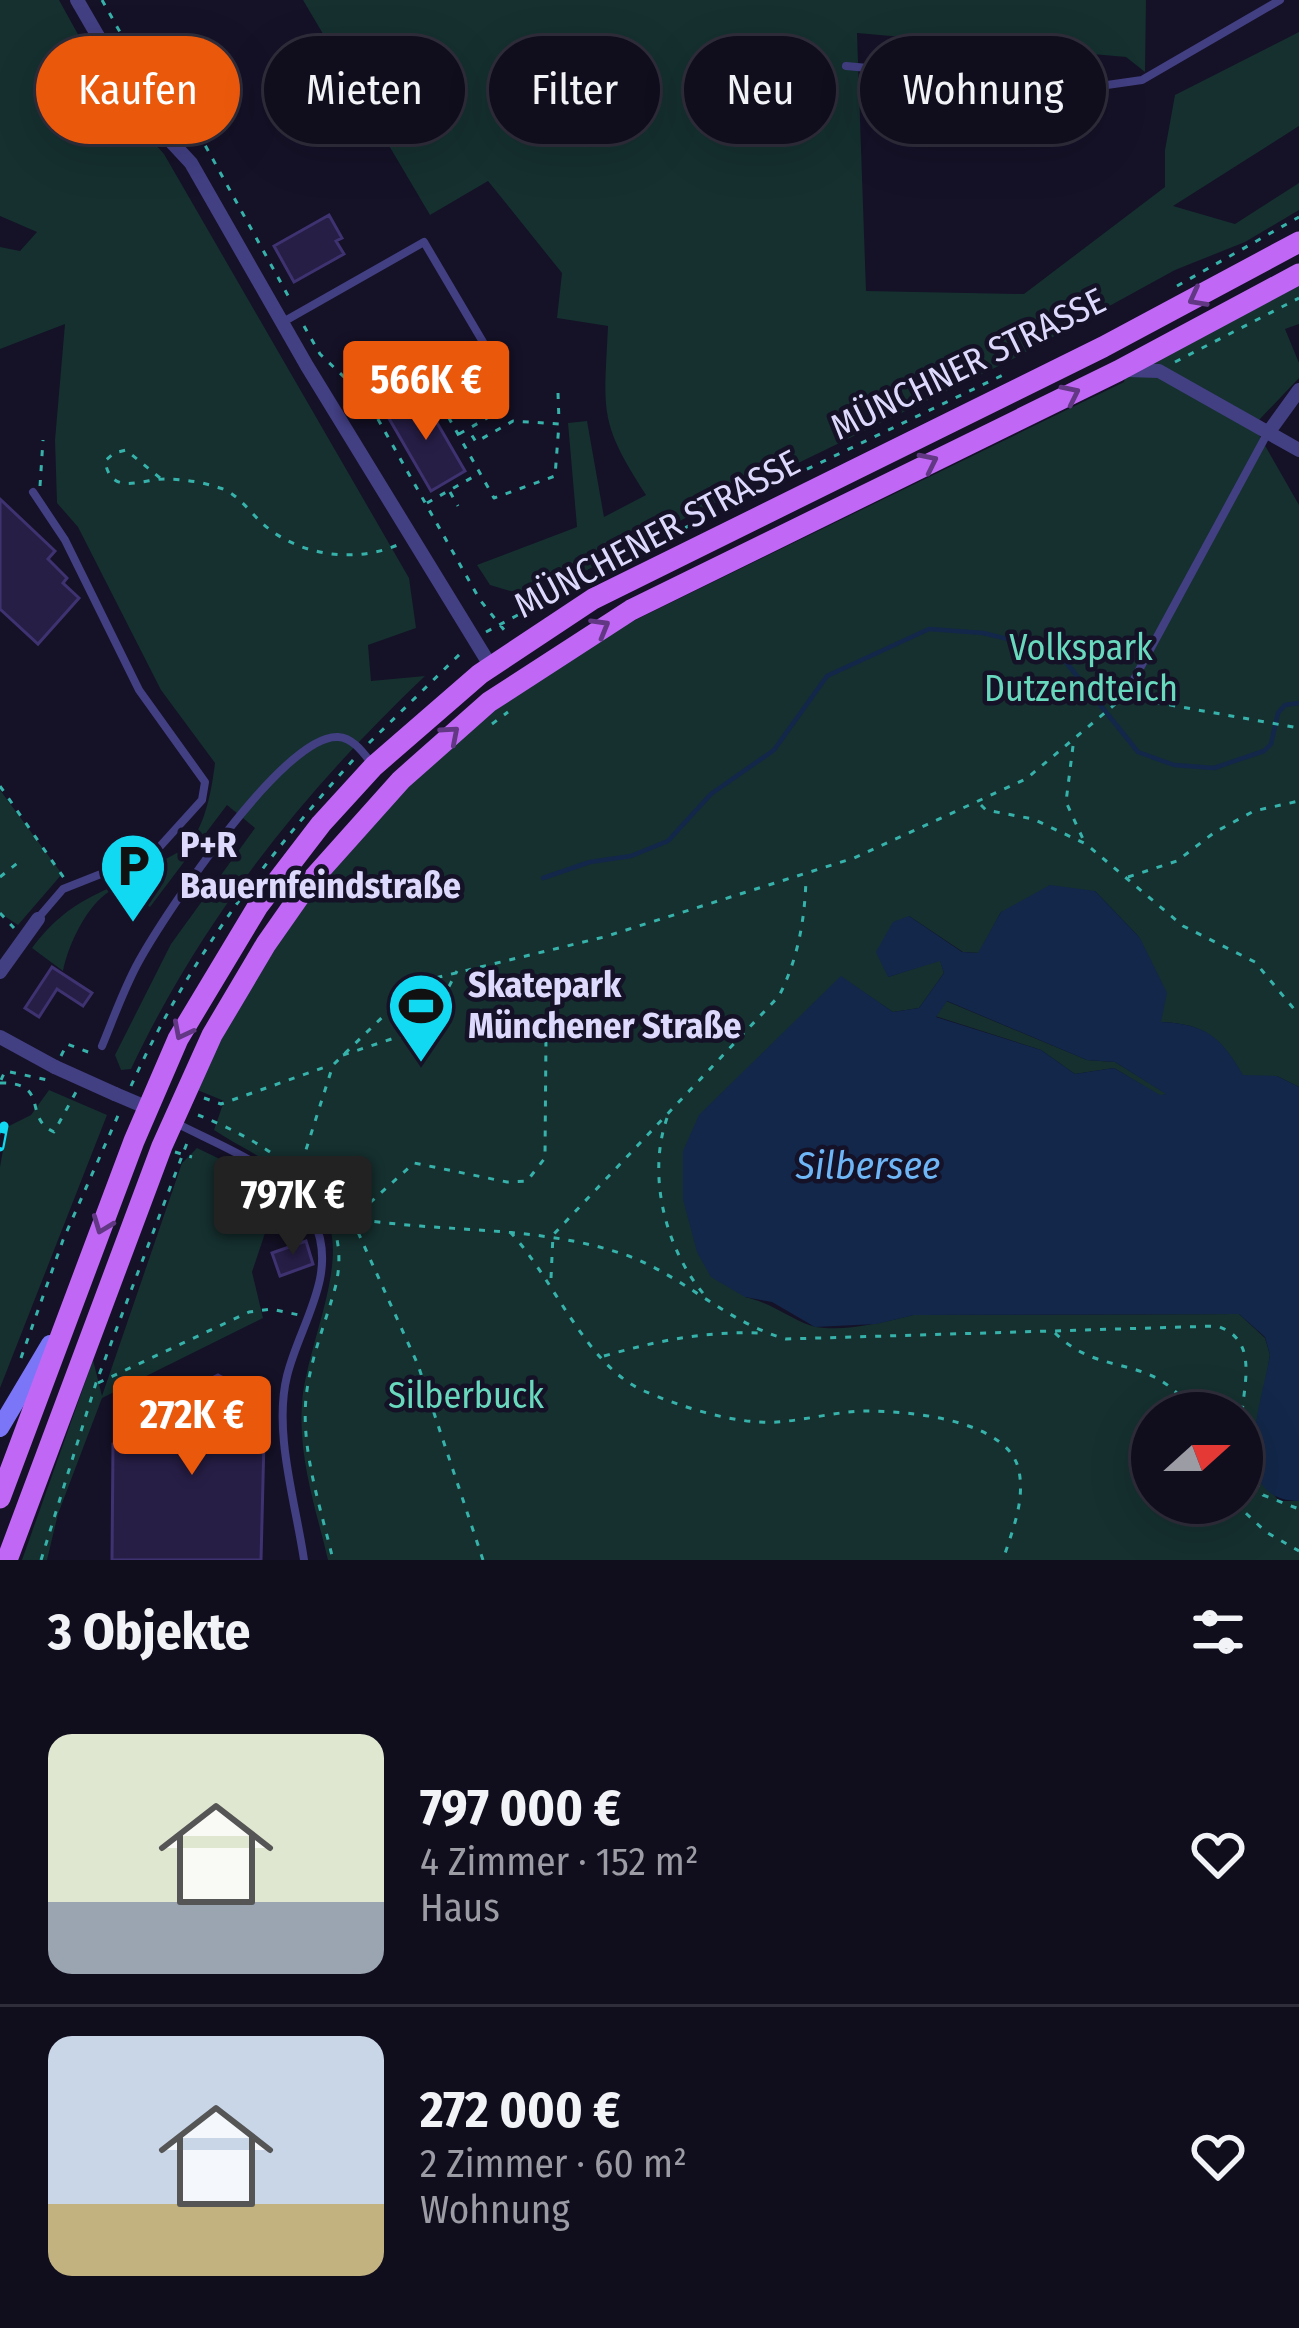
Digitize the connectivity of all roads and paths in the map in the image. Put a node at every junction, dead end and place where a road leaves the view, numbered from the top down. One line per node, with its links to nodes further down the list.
1 (77, 0): 9 (street)
2 (1280, 0): 3 (lane)
3 (846, 66)
4 (1299, 217): 7 (path)
5 (1299, 242): 36 (main road, MÜNCHENER STRASSE, one-way to 36)
6 (1299, 274): 13 (main road, MÜNCHENER STRASSE)
7 (1175, 287)
8 (1299, 298): 14 (path)
9 (282, 322): 10 (lane); 34 (street)
10 (483, 342)
11 (419, 365): 23 (path)
12 (1017, 369): 34 (path, MÜNCHNER STRASSE)
13 (1118, 371): 14 (street); 39 (main road, MÜNCHENER STRASSE, one-way to 13)
14 (1159, 371): 22 (street)
15 (500, 388): 18 (path)
16 (1299, 389): 22 (street)
17 (558, 393): 19 (path)
18 (489, 417): 20 (path); 21 (path)
19 (560, 424): 21 (path); 27 (path)
20 (469, 429): 21 (path); 23 (path)
21 (496, 431)
22 (1268, 433): 25 (street); 37 (lane)
23 (458, 435): 27 (path)
24 (43, 440): 26 (path)
25 (1299, 450)
26 (41, 467)
27 (480, 472): 29 (path)
28 (160, 478): 28 (path); 33 (path)
29 (449, 490): 31 (path); 32 (path)
30 (33, 492): 52 (lane)
31 (425, 503)
32 (458, 506)
33 (388, 549)
34 (476, 640): 35 (path, MÜNCHNER STRASSE); 36 (street)
35 (456, 656)
36 (490, 665): 39 (main road); 43 (main road, MÜNCHENER STRASSE)
37 (1132, 683): 38 (path)
38 (1125, 697): 41 (path); 42 (path)
39 (510, 699): 40 (path); 59 (main road, MÜNCHENER STRASSE, one-way to 39)
40 (488, 728)
41 (1299, 728)
42 (1072, 744): 46 (path); 47 (path)
43 (374, 766): 58 (main road, MÜNCHENER STRASSE); 64 (lane)
44 (0, 786): 52 (path)
45 (1299, 801): 51 (path)
46 (980, 803): 47 (path); 49 (path)
47 (1086, 844): 51 (path)
48 (20, 861): 50 (path)
49 (806, 876): 56 (path); 73 (path)
50 (0, 877)
51 (1126, 878): 60 (path)
52 (63, 890): 54 (lane)
53 (0, 914): 55 (path)
54 (38, 919): 55 (street)
55 (23, 938): 57 (street)
56 (458, 970): 65 (path); 65 (path)
57 (0, 972)
58 (208, 984): 59 (main road); 72 (main road, MÜNCHENER STRASSE, one-way to 72)
59 (227, 1008): 74 (main road, MÜNCHENER STRASSE)
60 (1299, 1015)
61 (546, 1034): 79 (path)
62 (0, 1037): 67 (street)
63 (68, 1044): 64 (path)
64 (100, 1051): 68 (path)
65 (342, 1055): 66 (path)
66 (333, 1065): 71 (path); 77 (path)
67 (56, 1067): 69 (path); 72 (street, bridge)
68 (89, 1070)
69 (0, 1083): 70 (path)
70 (80, 1085)
71 (203, 1098)
72 (148, 1108): 74 (main road); 84 (main road, MÜNCHENER STRASSE, one-way to 84)
73 (668, 1114): 81 (path); 83 (path)
74 (172, 1121): 77 (lane); 99 (main road, MÜNCHENER STRASSE)
75 (112, 1127): 89 (path)
76 (192, 1157): 90 (path)
77 (294, 1190): 85 (lane)
78 (330, 1214): 79 (path)
79 (352, 1219): 80 (path); 102 (path)
80 (509, 1231): 81 (path); 82 (path)
81 (553, 1235): 82 (path); 83 (path)
82 (551, 1282): 88 (path)
83 (714, 1305): 87 (path)
84 (68, 1314): 93 (main road); 95 (main road, MÜNCHENER STRASSE)
85 (308, 1319): 90 (path); 101 (lane)
86 (1054, 1331): 87 (path); 91 (path); 92 (path)
87 (763, 1333): 88 (path)
88 (602, 1357): 103 (path)
89 (19, 1364)
90 (96, 1383): 100 (path)
91 (1180, 1392)
92 (1243, 1392)
93 (0, 1428)
94 (1263, 1495): 96 (path)
95 (0, 1498)
96 (1299, 1509)
97 (1257, 1524): 98 (path)
98 (1299, 1551)
99 (7, 1560)
100 (41, 1560)
101 (304, 1560)
102 (483, 1560)
103 (1004, 1560)

